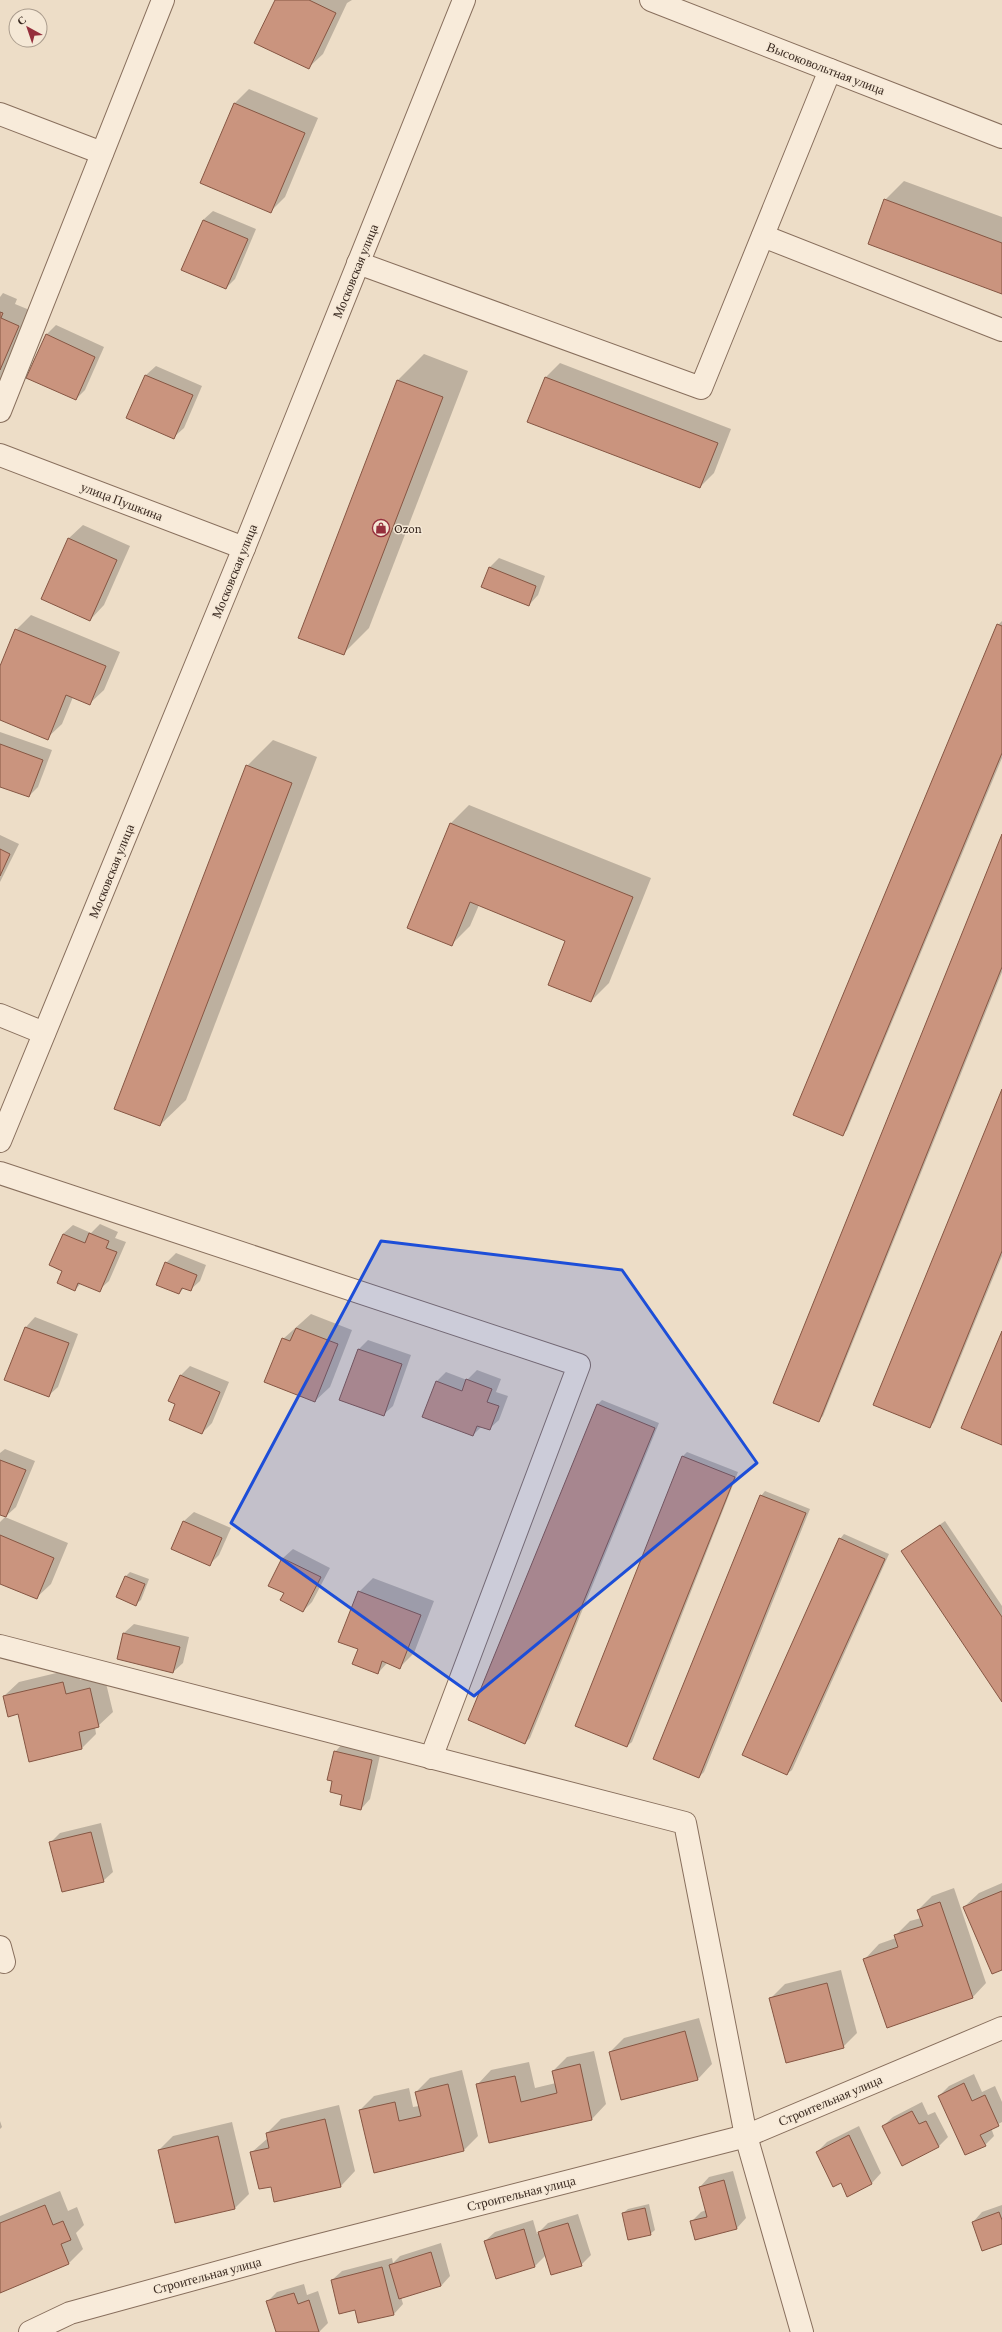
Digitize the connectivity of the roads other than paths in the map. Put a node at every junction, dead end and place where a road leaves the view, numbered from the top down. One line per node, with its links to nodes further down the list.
1 (163, 0): 7 (street)
2 (464, 0): 9 (street, Московская улица)
3 (651, 0): 4 (street, Высоковольтная улица)
4 (830, 70): 6 (street, Высоковольтная улица); 8 (street)
5 (0, 114): 7 (street)
6 (1002, 137)
7 (102, 152): 11 (street)
8 (763, 236): 9 (street); 10 (street)
9 (358, 263): 13 (street, Московская улица)
10 (1002, 330)
11 (0, 412)
12 (0, 455): 13 (street, улица Пушкина)
13 (244, 548): 15 (street, Московская улица)
14 (0, 1016): 15 (street)
15 (44, 1033): 16 (street, Московская улица)
16 (0, 1141)
17 (0, 1173): 19 (street)
18 (0, 1646): 19 (street)
19 (431, 1758): 21 (street)
20 (1002, 2028): 21 (street, Строительная улица)
21 (746, 2136): 22 (street, Строительная улица); 23 (street)
22 (30, 2332)
23 (802, 2332)

